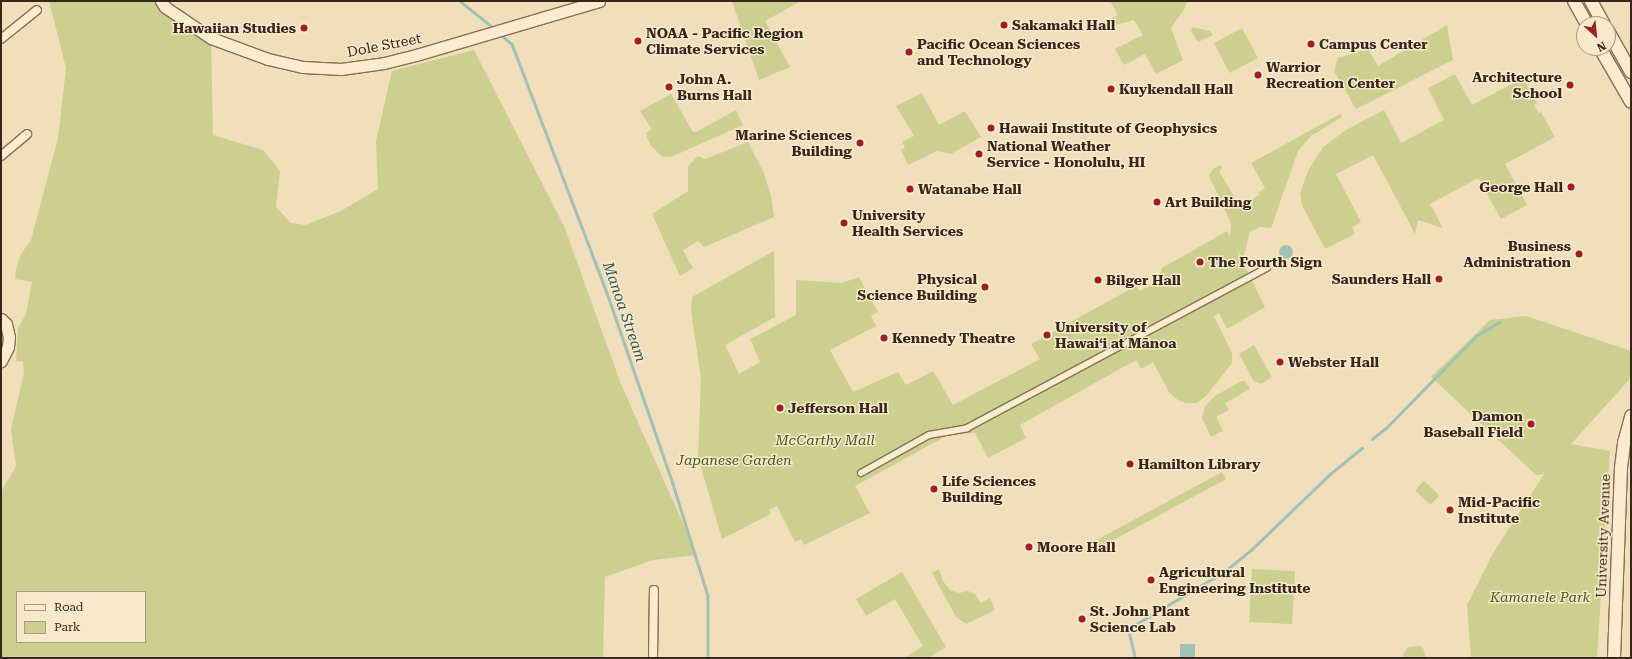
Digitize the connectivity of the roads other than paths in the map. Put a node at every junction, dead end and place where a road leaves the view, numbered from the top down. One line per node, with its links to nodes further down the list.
1 (161, 1): 2 (street, Dole Street)
2 (599, 1)
3 (1574, 1): 6 (main road)
4 (1591, 1): 7 (main road)
5 (37, 10): 8 (street)
6 (1582, 16)
7 (1599, 16)
8 (1, 39)
9 (1616, 45): 11 (main road)
10 (1606, 56): 12 (main road)
11 (1631, 72)
12 (1627, 86): 13 (main road)
13 (1631, 102)
14 (27, 134): 15 (street)
15 (1, 156)
16 (1267, 268): 20 (street)
17 (1, 319): 18 (street)
18 (1, 361)
19 (1631, 416): 23 (main road, University Avenue)
20 (861, 474)
21 (654, 590): 22 (street)
22 (653, 658)
23 (1614, 658)

